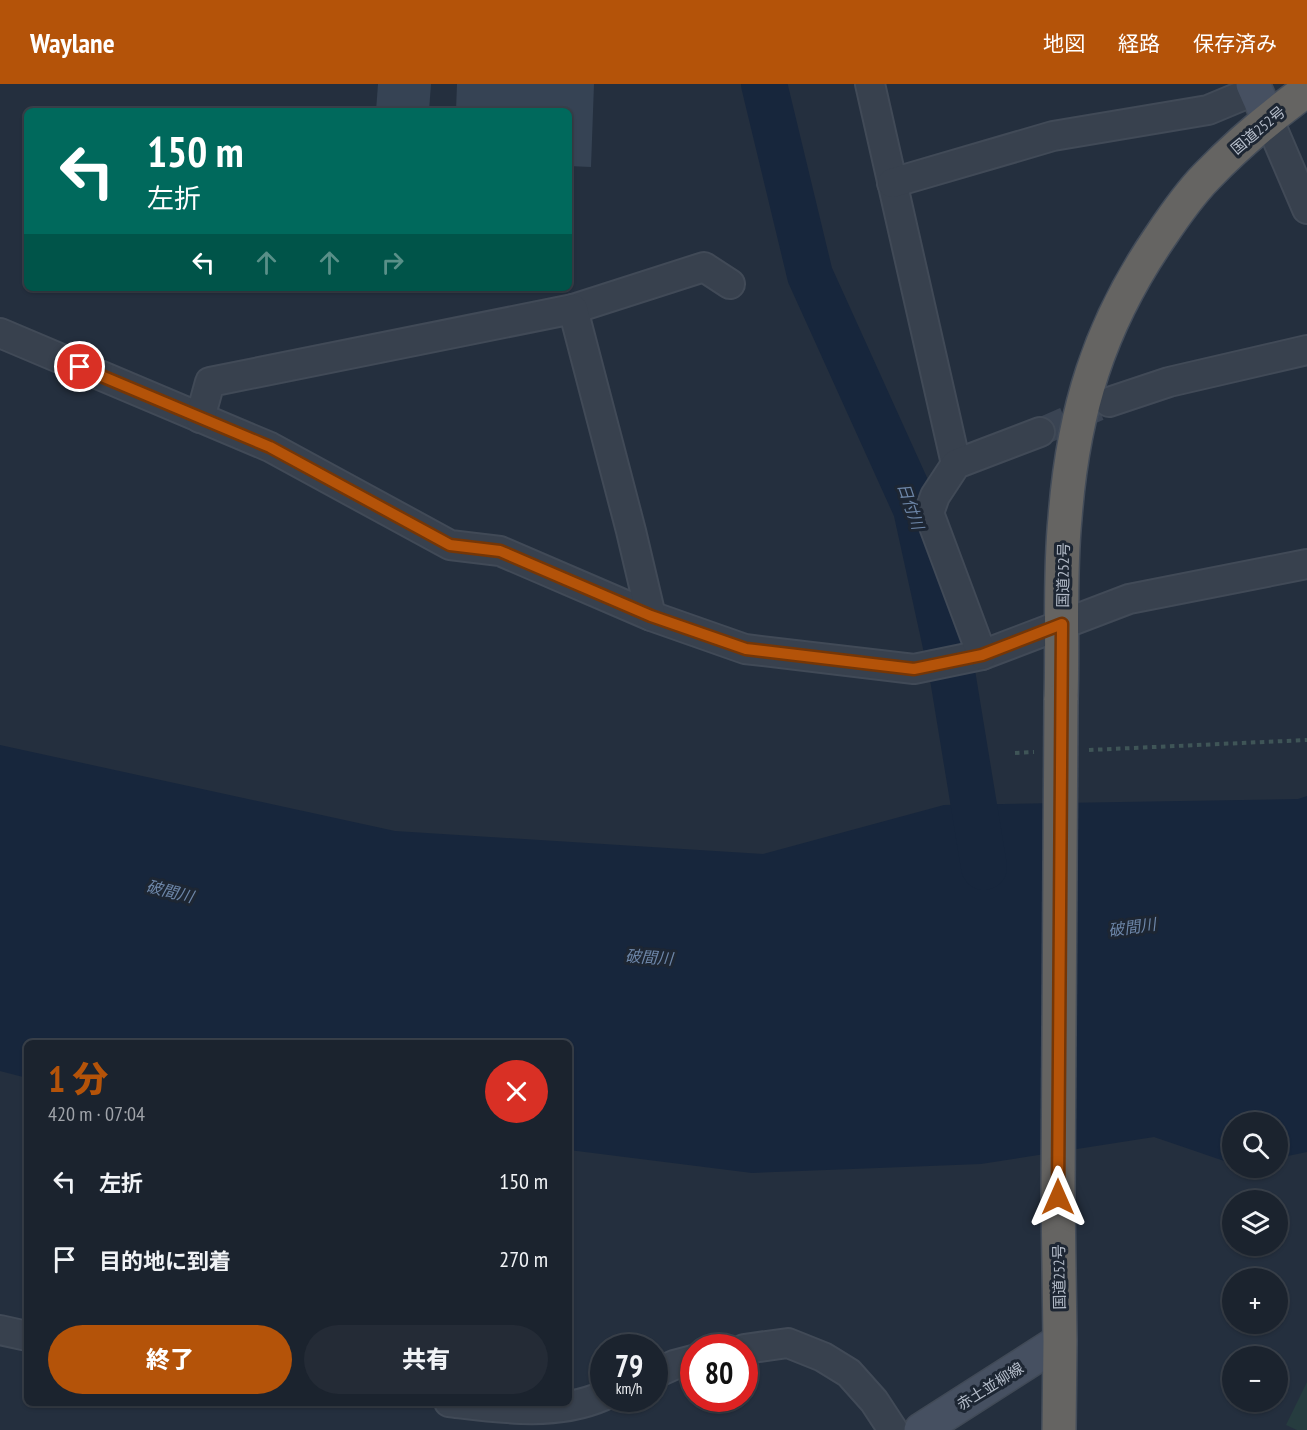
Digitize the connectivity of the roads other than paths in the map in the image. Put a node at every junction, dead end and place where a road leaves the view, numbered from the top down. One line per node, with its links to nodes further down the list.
1 (870, 84): 4 (street)
2 (1307, 90): 3 (highway, 国道252号)
3 (1259, 97): 4 (street); 5 (street); 16 (highway, 国道252号)
4 (892, 183): 13 (street)
5 (1307, 209)
6 (730, 284): 7 (street)
7 (573, 309): 11 (street); 15 (street)
8 (0, 333): 11 (street)
9 (1307, 350): 10 (street)
10 (1109, 402)
11 (201, 418): 15 (street)
12 (1040, 432): 13 (street)
13 (956, 464): 17 (street)
14 (1307, 564): 16 (street)
15 (651, 616): 17 (street)
16 (1062, 624): 17 (street); 20 (highway, 国道252号, bridge)
17 (982, 655)
18 (0, 1330): 19 (street)
19 (24, 1335)
20 (1060, 1341): 27 (main road, 赤土並柳線); 28 (highway, 国道252号)
21 (758, 1347): 26 (street)
22 (590, 1402): 25 (street)
23 (484, 1406): 24 (street)
24 (570, 1406)
25 (572, 1406)
26 (893, 1430)
27 (921, 1430)
28 (1059, 1430)

